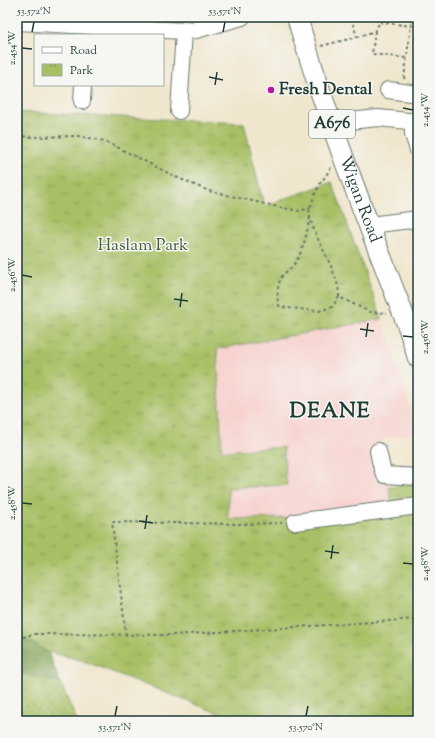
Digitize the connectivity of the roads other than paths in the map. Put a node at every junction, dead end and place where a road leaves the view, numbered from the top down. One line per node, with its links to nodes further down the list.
1 (242, 17): 3 (street)
2 (297, 17): 11 (main road, Wigan Road / A676)
3 (221, 20): 6 (street)
4 (17, 22): 5 (street)
5 (86, 31): 6 (street)
6 (184, 31): 9 (street)
7 (83, 86): 8 (street)
8 (82, 101)
9 (179, 111)
10 (416, 121): 11 (street); 12 (street)
11 (331, 123): 14 (main road, Wigan Road / A676)
12 (418, 150)
13 (418, 219): 14 (street)
14 (370, 225): 15 (main road, Wigan Road / A676)
15 (418, 358)
16 (378, 451): 17 (street)
17 (418, 477)
18 (418, 506): 19 (street)
19 (295, 522)

